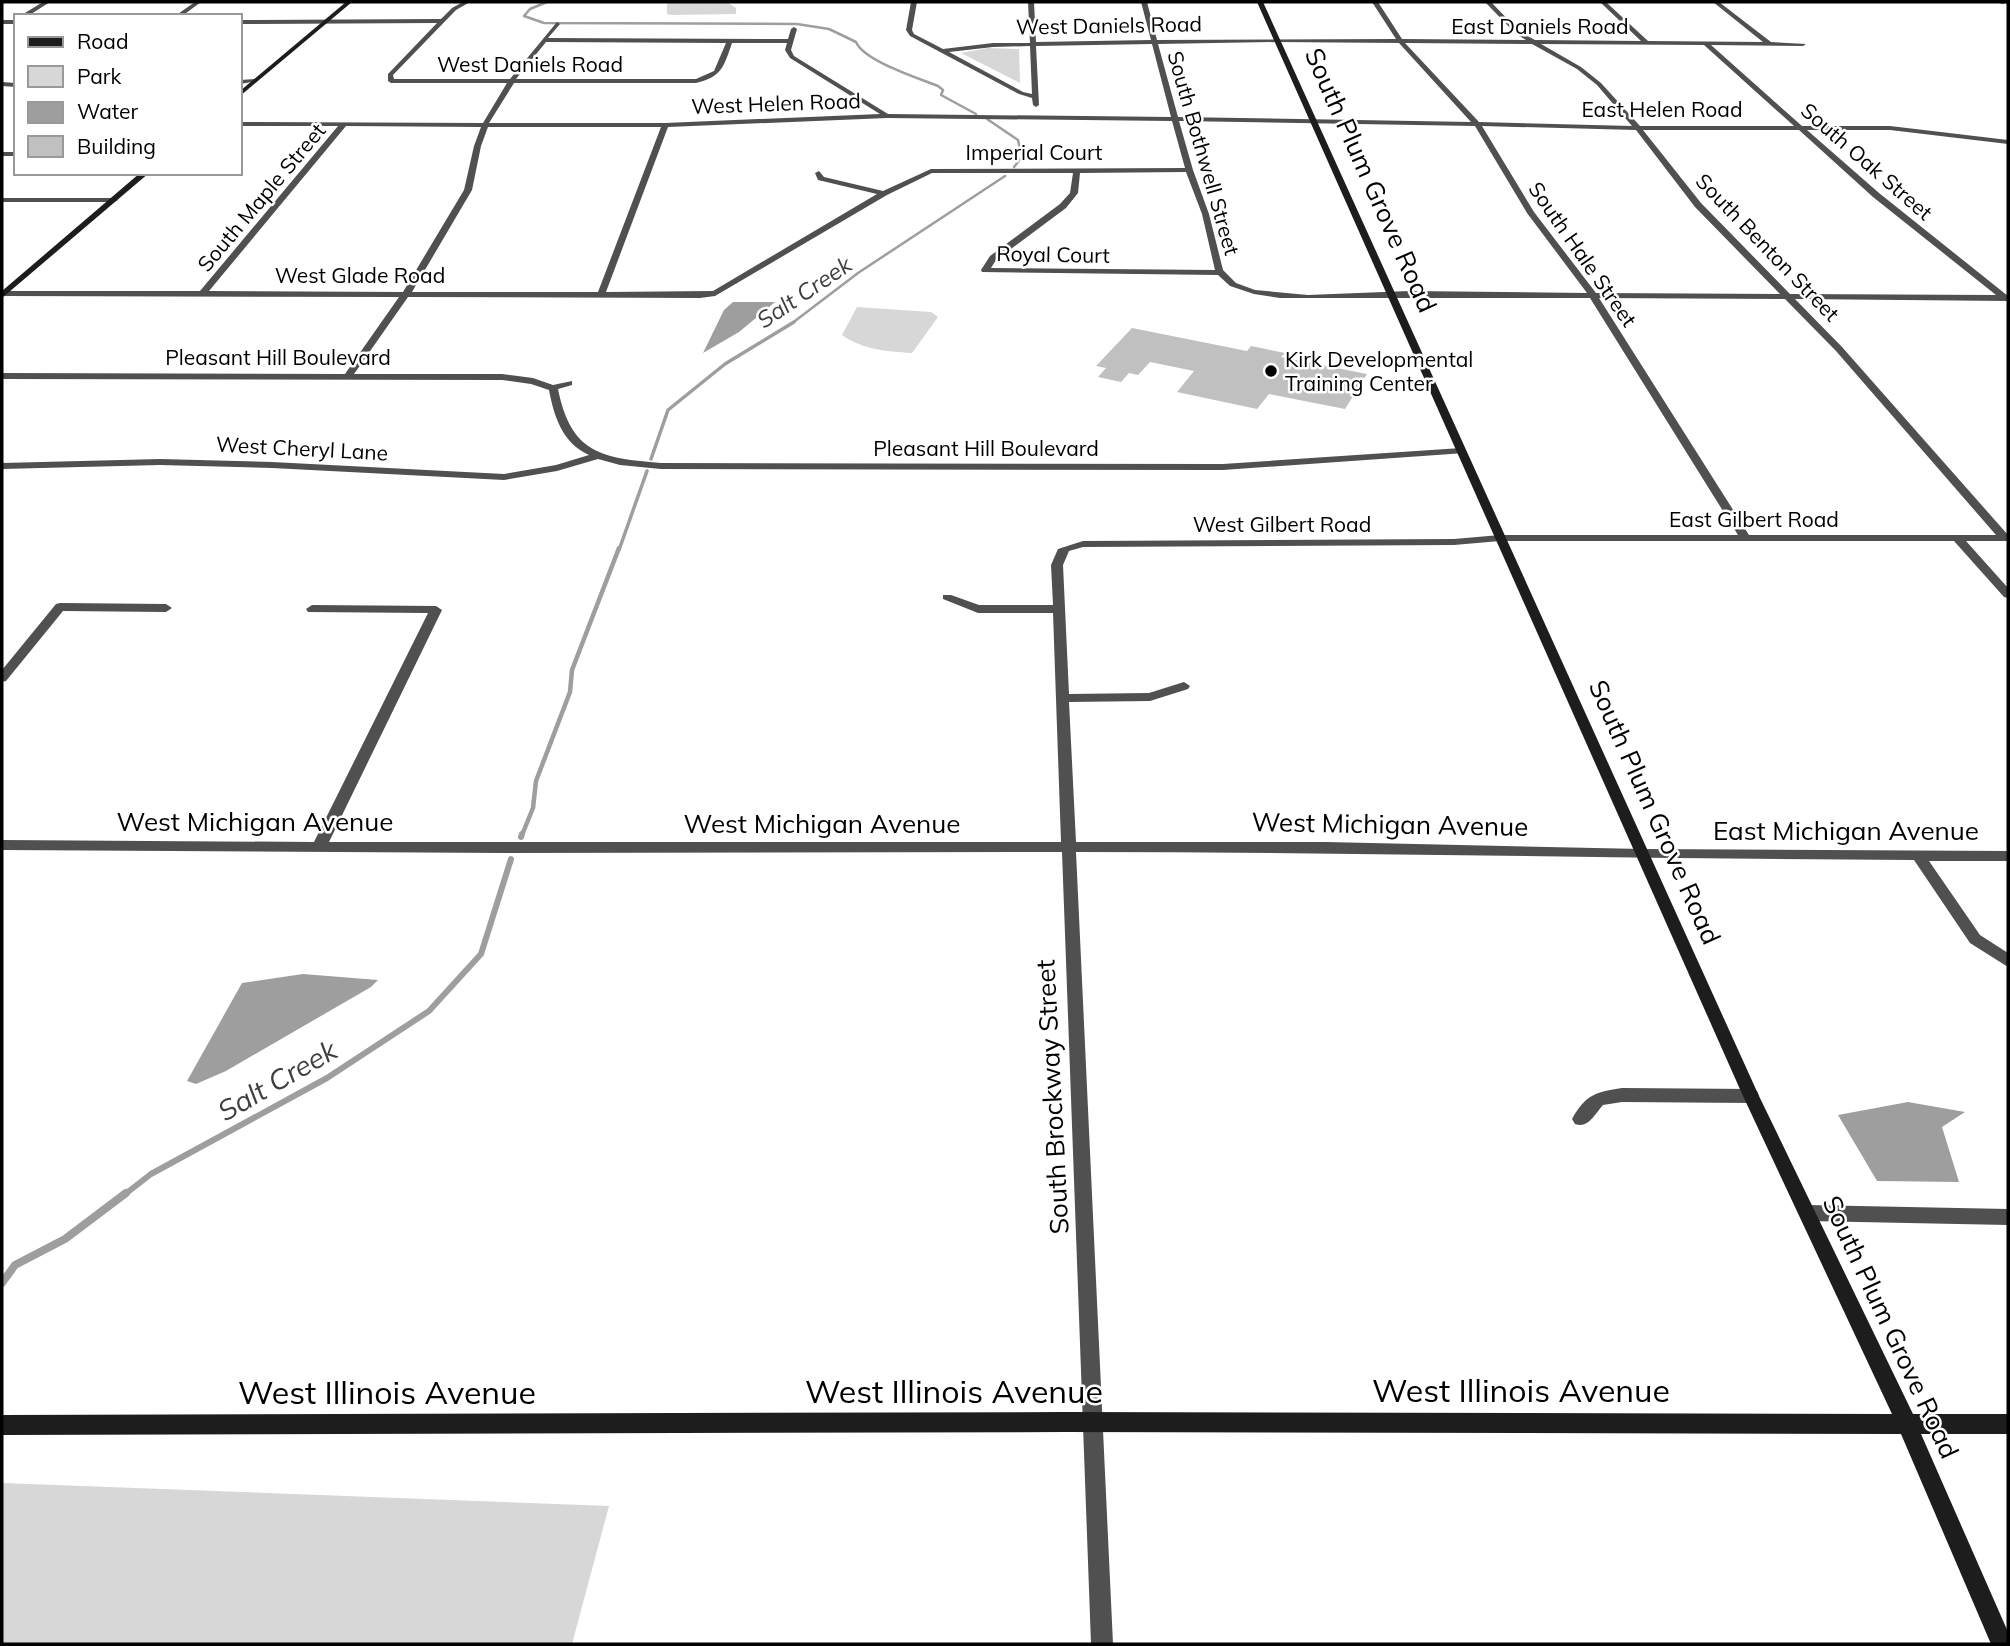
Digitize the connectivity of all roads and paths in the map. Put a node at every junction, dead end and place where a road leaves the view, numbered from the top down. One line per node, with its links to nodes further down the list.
1 (47, 2): 13 (street)
2 (198, 2): 14 (street)
3 (349, 2): 17 (main road)
4 (467, 2): 15 (street)
5 (914, 2): 32 (street)
6 (1031, 2): 26 (street)
7 (1144, 2): 24 (street, South Bothwell Street)
8 (1260, 2): 21 (main road, South Plum Grove Road)
9 (1375, 2): 25 (street, South Hale Street)
10 (1488, 2): 27 (street, South Benton Street)
11 (1603, 2): 28 (street)
12 (1716, 2): 30 (street)
13 (26, 14)
14 (181, 14)
15 (441, 21): 17 (street); 35 (street, West Daniels Road)
16 (242, 22): 17 (street)
17 (326, 22): 33 (main road)
18 (558, 24): 20 (street)
19 (794, 29): 23 (street)
20 (544, 40): 22 (street); 35 (street)
21 (1278, 40): 24 (street, West Daniels Road); 25 (street, East Daniels Road); 41 (main road, South Plum Grove Road)
22 (730, 41): 23 (street); 35 (street, West Daniels Road)
23 (790, 41): 38 (street)
24 (1154, 42): 26 (street, West Daniels Road); 40 (street, South Bothwell Street)
25 (1402, 43): 27 (street, East Daniels Road); 46 (street, South Hale Street)
26 (1034, 44): 32 (street, West Daniels Road); 37 (street)
27 (1536, 44): 28 (street, East Daniels Road); 48 (street, South Benton Street)
28 (1648, 44): 29 (street, East Daniels Road)
29 (1706, 44): 30 (street, East Daniels Road); 47 (street, South Oak Street)
30 (1770, 44): 31 (street, East Daniels Road)
31 (1803, 44)
32 (942, 51): 37 (street)
33 (254, 81): 34 (street); 36 (main road)
34 (242, 82)
35 (512, 82): 44 (street)
36 (242, 91)
37 (1036, 97): 39 (street)
38 (887, 116): 39 (street, West Helen Road); 45 (street, West Helen Road)
39 (1036, 117): 40 (street, West Helen Road)
40 (1175, 119): 41 (street, West Helen Road); 51 (street, South Bothwell Street)
41 (1314, 120): 46 (street, East Helen Road); 62 (main road, South Plum Grove Road)
42 (242, 124): 43 (street, West Helen Road)
43 (344, 124): 44 (street, West Helen Road); 58 (street, South Maple Street)
44 (486, 125): 45 (street, West Helen Road); 59 (street)
45 (665, 125): 63 (street)
46 (1478, 125): 48 (street, East Helen Road); 64 (street, South Hale Street)
47 (1800, 126): 48 (street, East Helen Road); 49 (street, East Helen Road); 66 (street, South Oak Street)
48 (1638, 128): 65 (street, South Benton Street)
49 (2008, 142)
50 (1077, 170): 51 (street, Imperial Court); 54 (street, Imperial Court); 57 (street, Royal Court)
51 (1188, 170): 57 (street, South Bothwell Street)
52 (819, 173): 54 (street)
53 (143, 175): 56 (main road)
54 (884, 193): 60 (street, Imperial Court)
55 (2, 200): 56 (street)
56 (114, 200): 61 (main road)
57 (1220, 272): 62 (street, South Bothwell Street)
58 (204, 292): 59 (street, West Glade Road); 61 (street, West Glade Road)
59 (408, 293): 63 (street, West Glade Road); 68 (street)
60 (715, 293): 63 (street, West Glade Road)
61 (3, 294)
62 (1391, 294): 64 (street); 71 (main road, South Plum Grove Road)
63 (601, 295)
64 (1593, 295): 65 (street); 75 (street, South Hale Street)
65 (1790, 296): 66 (street); 77 (street, South Benton Street)
66 (2007, 299)
67 (2, 376): 68 (street, Pleasant Hill Boulevard)
68 (348, 376): 70 (street, Pleasant Hill Boulevard)
69 (569, 383): 70 (street)
70 (553, 388): 72 (street, Pleasant Hill Boulevard)
71 (1461, 451): 72 (street, Pleasant Hill Boulevard); 74 (main road, South Plum Grove Road)
72 (597, 456): 73 (street, West Cheryl Lane)
73 (2, 466)
74 (1500, 538): 75 (street, East Gilbert Road); 78 (street, West Gilbert Road); 90 (main road, South Plum Grove Road)
75 (1746, 538): 76 (street, East Gilbert Road)
76 (1957, 538): 77 (street, East Gilbert Road); 79 (street)
77 (2006, 538)
78 (1064, 548): 83 (street, South Brockway Street)
79 (2008, 596)
80 (947, 597): 83 (street)
81 (166, 608): 84 (street)
82 (312, 609): 88 (street)
83 (1059, 609): 86 (street, South Brockway Street)
84 (2, 678)
85 (1184, 686): 86 (street)
86 (1062, 698): 89 (street, South Brockway Street)
87 (2, 845): 88 (street, West Michigan Avenue)
88 (320, 845): 89 (street, West Michigan Avenue)
89 (1068, 845): 90 (street, West Michigan Avenue); 98 (street, South Brockway Street)
90 (1642, 854): 91 (street, East Michigan Avenue); 94 (main road, South Plum Grove Road)
91 (1918, 855): 92 (street, East Michigan Avenue); 93 (street)
92 (2008, 856)
93 (2008, 961)
94 (1752, 1096): 95 (street); 96 (main road, South Plum Grove Road)
95 (1581, 1119)
96 (1808, 1213): 97 (street); 99 (main road, South Plum Grove Road)
97 (2008, 1217)
98 (1094, 1422): 99 (main road, West Illinois Avenue); 101 (main road, West Illinois Avenue); 102 (street, South Brockway Street)
99 (1906, 1422): 100 (main road, West Illinois Avenue); 103 (main road, South Plum Grove Road)
100 (2008, 1424)
101 (2, 1425)
102 (1102, 1644)
103 (2002, 1644)

